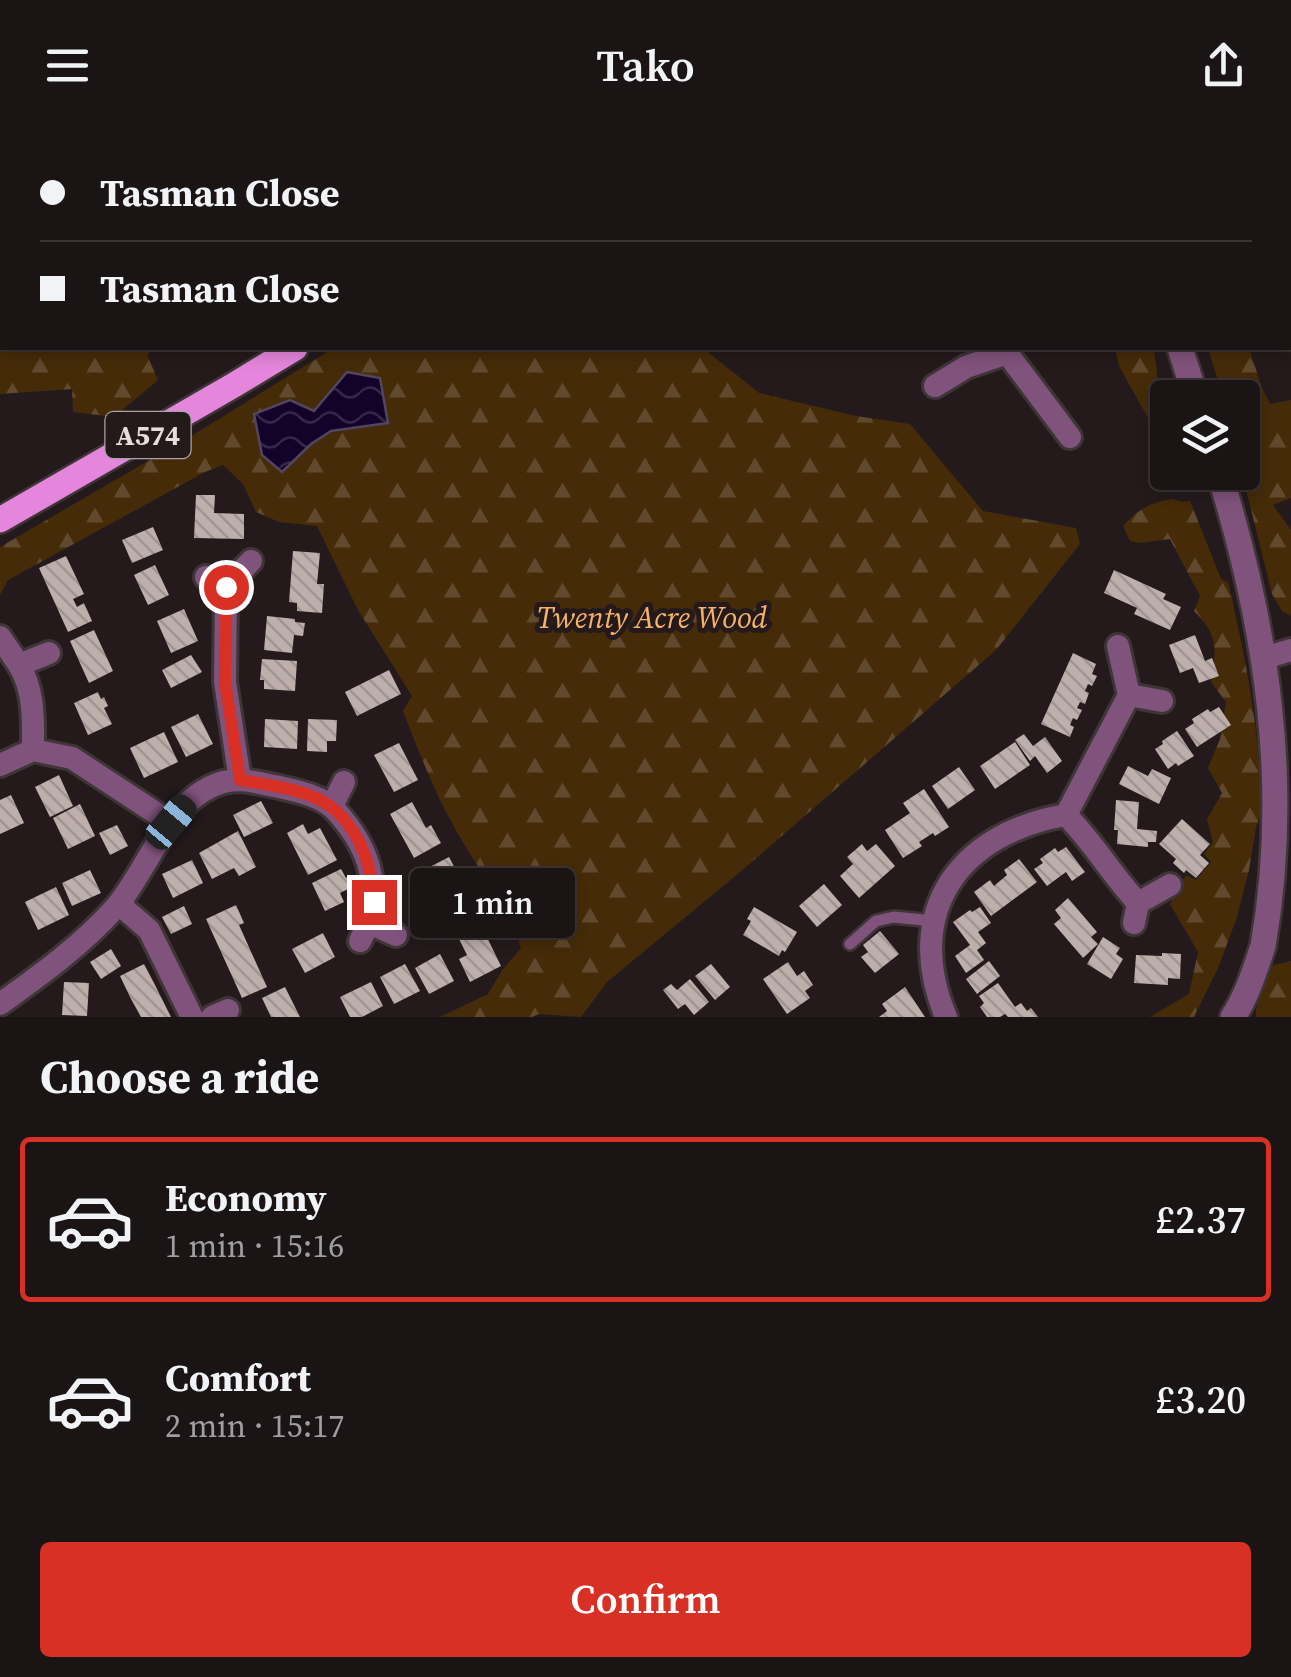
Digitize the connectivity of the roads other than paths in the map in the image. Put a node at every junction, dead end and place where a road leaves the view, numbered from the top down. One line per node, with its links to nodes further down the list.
1 (292, 350): 8 (main road, A574)
2 (1008, 350): 5 (street); 6 (street)
3 (1181, 350): 4 (street)
4 (1190, 380)
5 (935, 386)
6 (1070, 437)
7 (1226, 490): 13 (street)
8 (0, 520)
9 (250, 561): 19 (street)
10 (0, 637): 14 (street)
11 (1118, 646): 15 (street)
12 (49, 652): 14 (street)
13 (1281, 653): 32 (street)
14 (20, 665): 17 (street)
15 (1129, 695): 16 (street); 22 (street)
16 (1162, 701)
17 (33, 750): 18 (street); 23 (street)
18 (0, 764)
19 (240, 780): 21 (street); 23 (street)
20 (344, 782): 21 (street)
21 (332, 806): 27 (street)
22 (1066, 815): 24 (street); 26 (street)
23 (171, 822): 25 (street)
24 (1170, 885)
25 (119, 904): 29 (street); 30 (street)
26 (933, 921): 28 (lane); 31 (street)
27 (396, 935)
28 (850, 944)
29 (0, 1004)
30 (192, 1017)
31 (946, 1017)
32 (1234, 1017)

